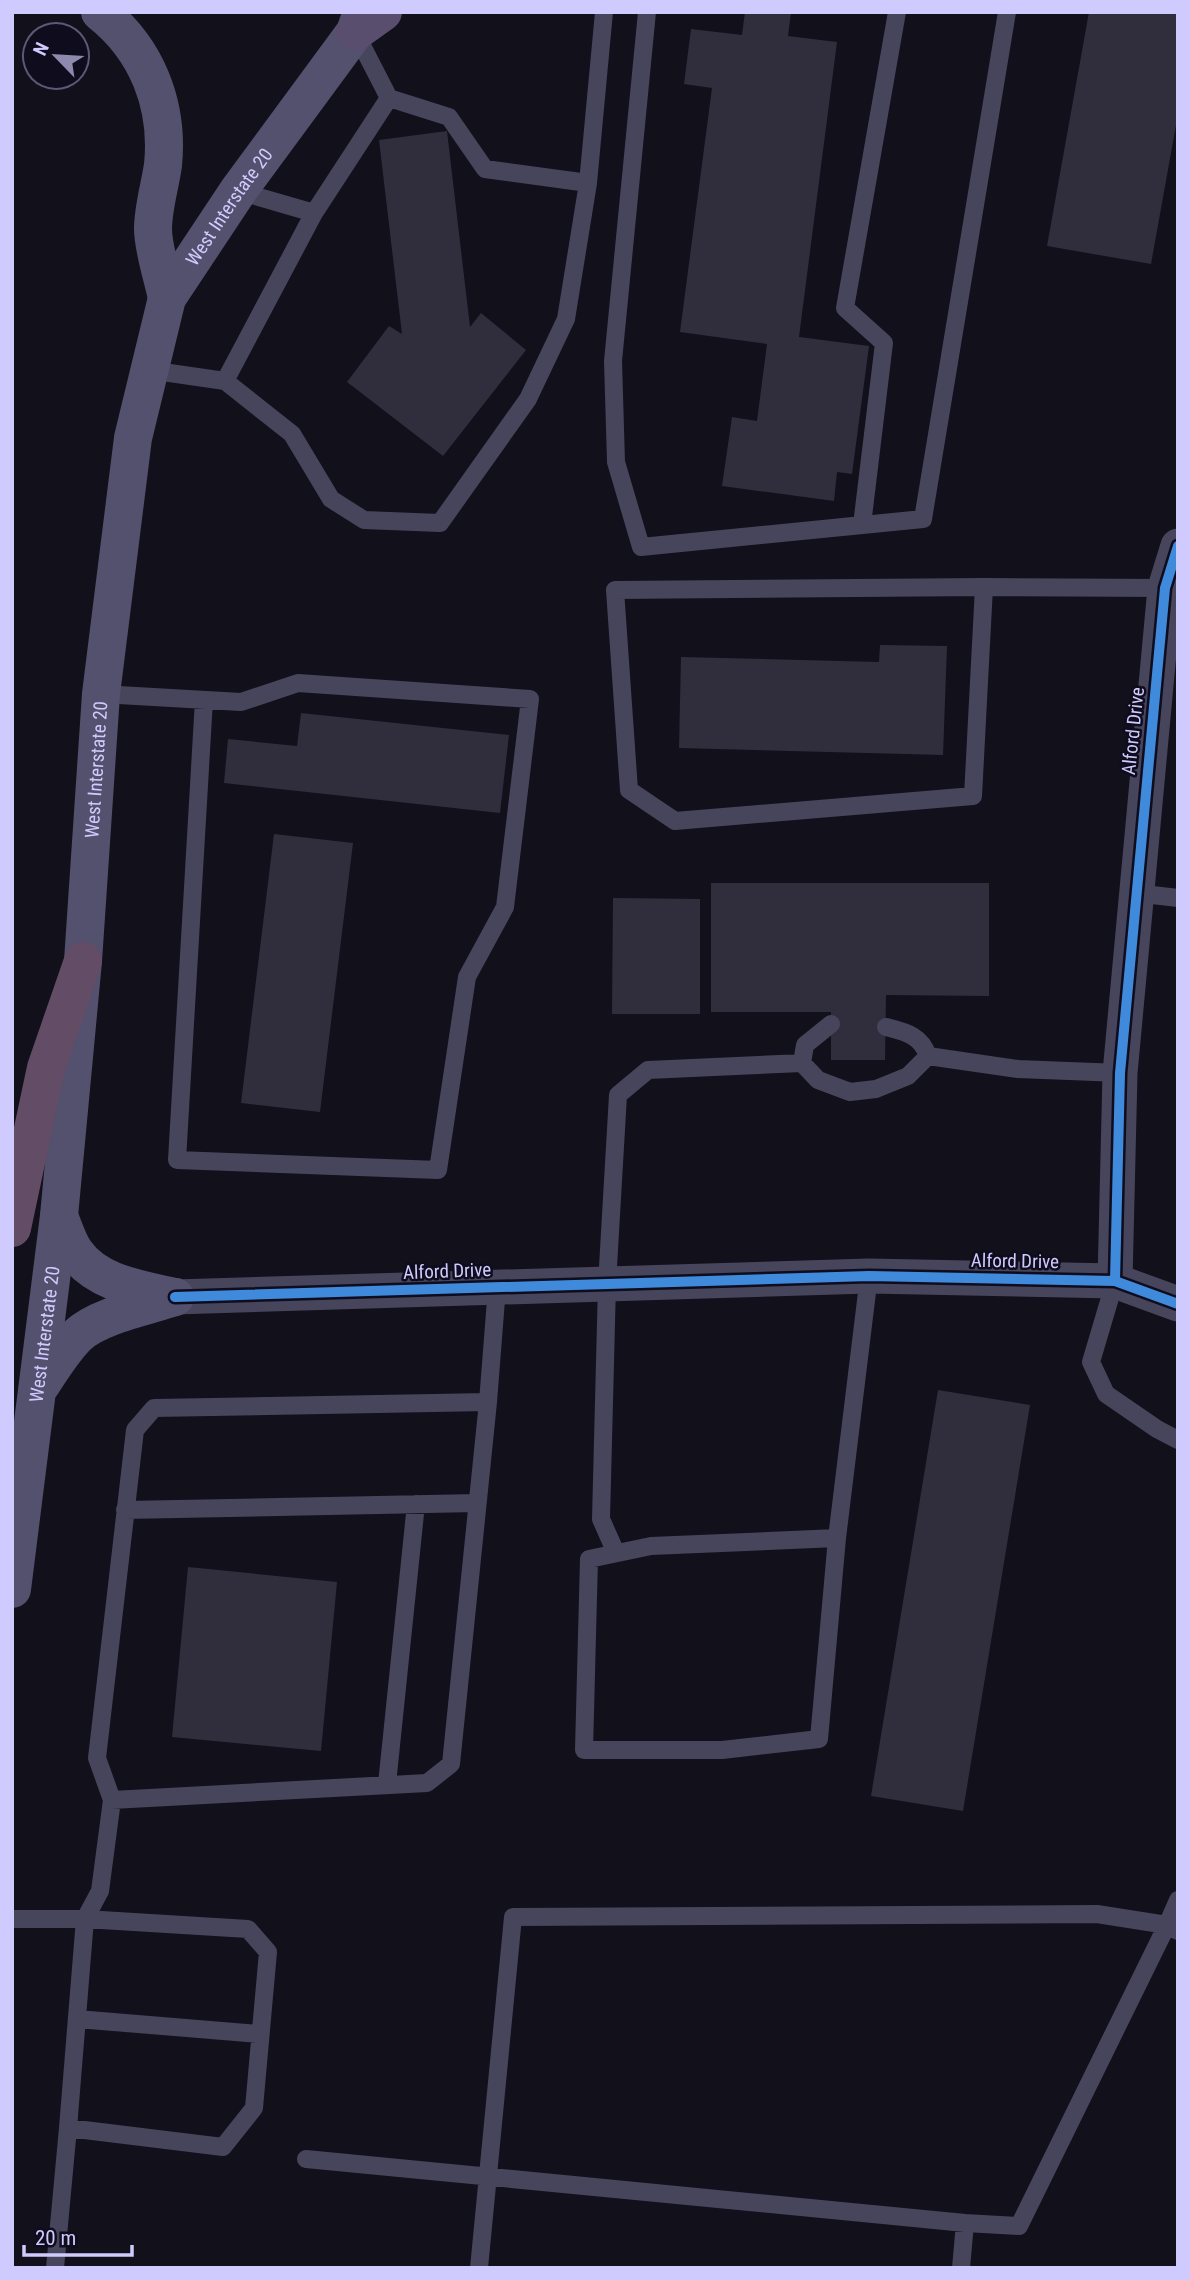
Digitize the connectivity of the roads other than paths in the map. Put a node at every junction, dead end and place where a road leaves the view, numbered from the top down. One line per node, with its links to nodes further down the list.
1 (100, 12): 11 (main road)
2 (604, 12): 8 (lane)
3 (647, 12): 14 (lane)
4 (897, 12): 14 (lane)
5 (1007, 12): 14 (lane)
6 (366, 19): 7 (lane); 9 (main road, West Interstate 20)
7 (389, 98): 8 (lane); 10 (lane)
8 (588, 183): 13 (lane)
9 (238, 191): 10 (lane); 11 (main road, West Interstate 20)
10 (314, 213): 13 (lane)
11 (167, 298): 12 (main road, West Interstate 20)
12 (149, 370): 13 (lane); 19 (main road, West Interstate 20)
13 (225, 381)
14 (862, 524)
15 (1178, 546): 17 (street, Alford Drive)
16 (984, 587): 16 (lane); 17 (lane)
17 (1165, 588): 18 (street, Alford Drive)
18 (1169, 638): 21 (street, Alford Drive)
19 (101, 694): 20 (lane); 23 (main road, West Interstate 20)
20 (204, 700): 20 (lane)
21 (1135, 893): 22 (lane); 28 (street, Alford Drive)
22 (1178, 898)
23 (83, 961): 29 (main road, West Interstate 20); 30 (highway)
24 (831, 1024): 27 (lane)
25 (886, 1027): 26 (lane)
26 (928, 1056): 27 (lane); 28 (lane)
27 (802, 1063): 33 (lane)
28 (1120, 1073): 32 (street, Alford Drive)
29 (58, 1216): 35 (main road); 37 (main road, West Interstate 20)
30 (12, 1228)
31 (869, 1276): 32 (street, Alford Drive); 33 (street, Alford Drive); 43 (lane)
32 (1115, 1281): 36 (street); 39 (lane)
33 (607, 1284): 34 (street, Alford Drive); 44 (lane)
34 (497, 1287): 35 (street, Alford Drive); 38 (lane)
35 (175, 1297): 37 (main road)
36 (1178, 1304)
37 (38, 1390): 45 (main road, West Interstate 20)
38 (488, 1402): 40 (lane); 42 (lane)
39 (1178, 1440)
40 (477, 1503): 41 (lane); 46 (lane)
41 (416, 1504): 42 (lane); 46 (lane)
42 (125, 1510): 47 (lane)
43 (837, 1538): 44 (lane); 44 (lane)
44 (616, 1553)
45 (12, 1589)
46 (387, 1784): 47 (lane)
47 (112, 1800): 50 (lane)
48 (1178, 1900): 51 (lane)
49 (12, 1919): 50 (lane)
50 (85, 1919): 52 (lane); 53 (lane)
51 (1172, 1928): 56 (lane); 57 (lane)
52 (77, 2019): 53 (lane); 54 (lane)
53 (260, 2034): 54 (lane)
54 (68, 2127): 58 (lane)
55 (306, 2159): 56 (lane)
56 (488, 2178): 57 (lane); 59 (lane)
57 (965, 2223): 60 (lane)
58 (55, 2268)
59 (479, 2268)
60 (961, 2268)

